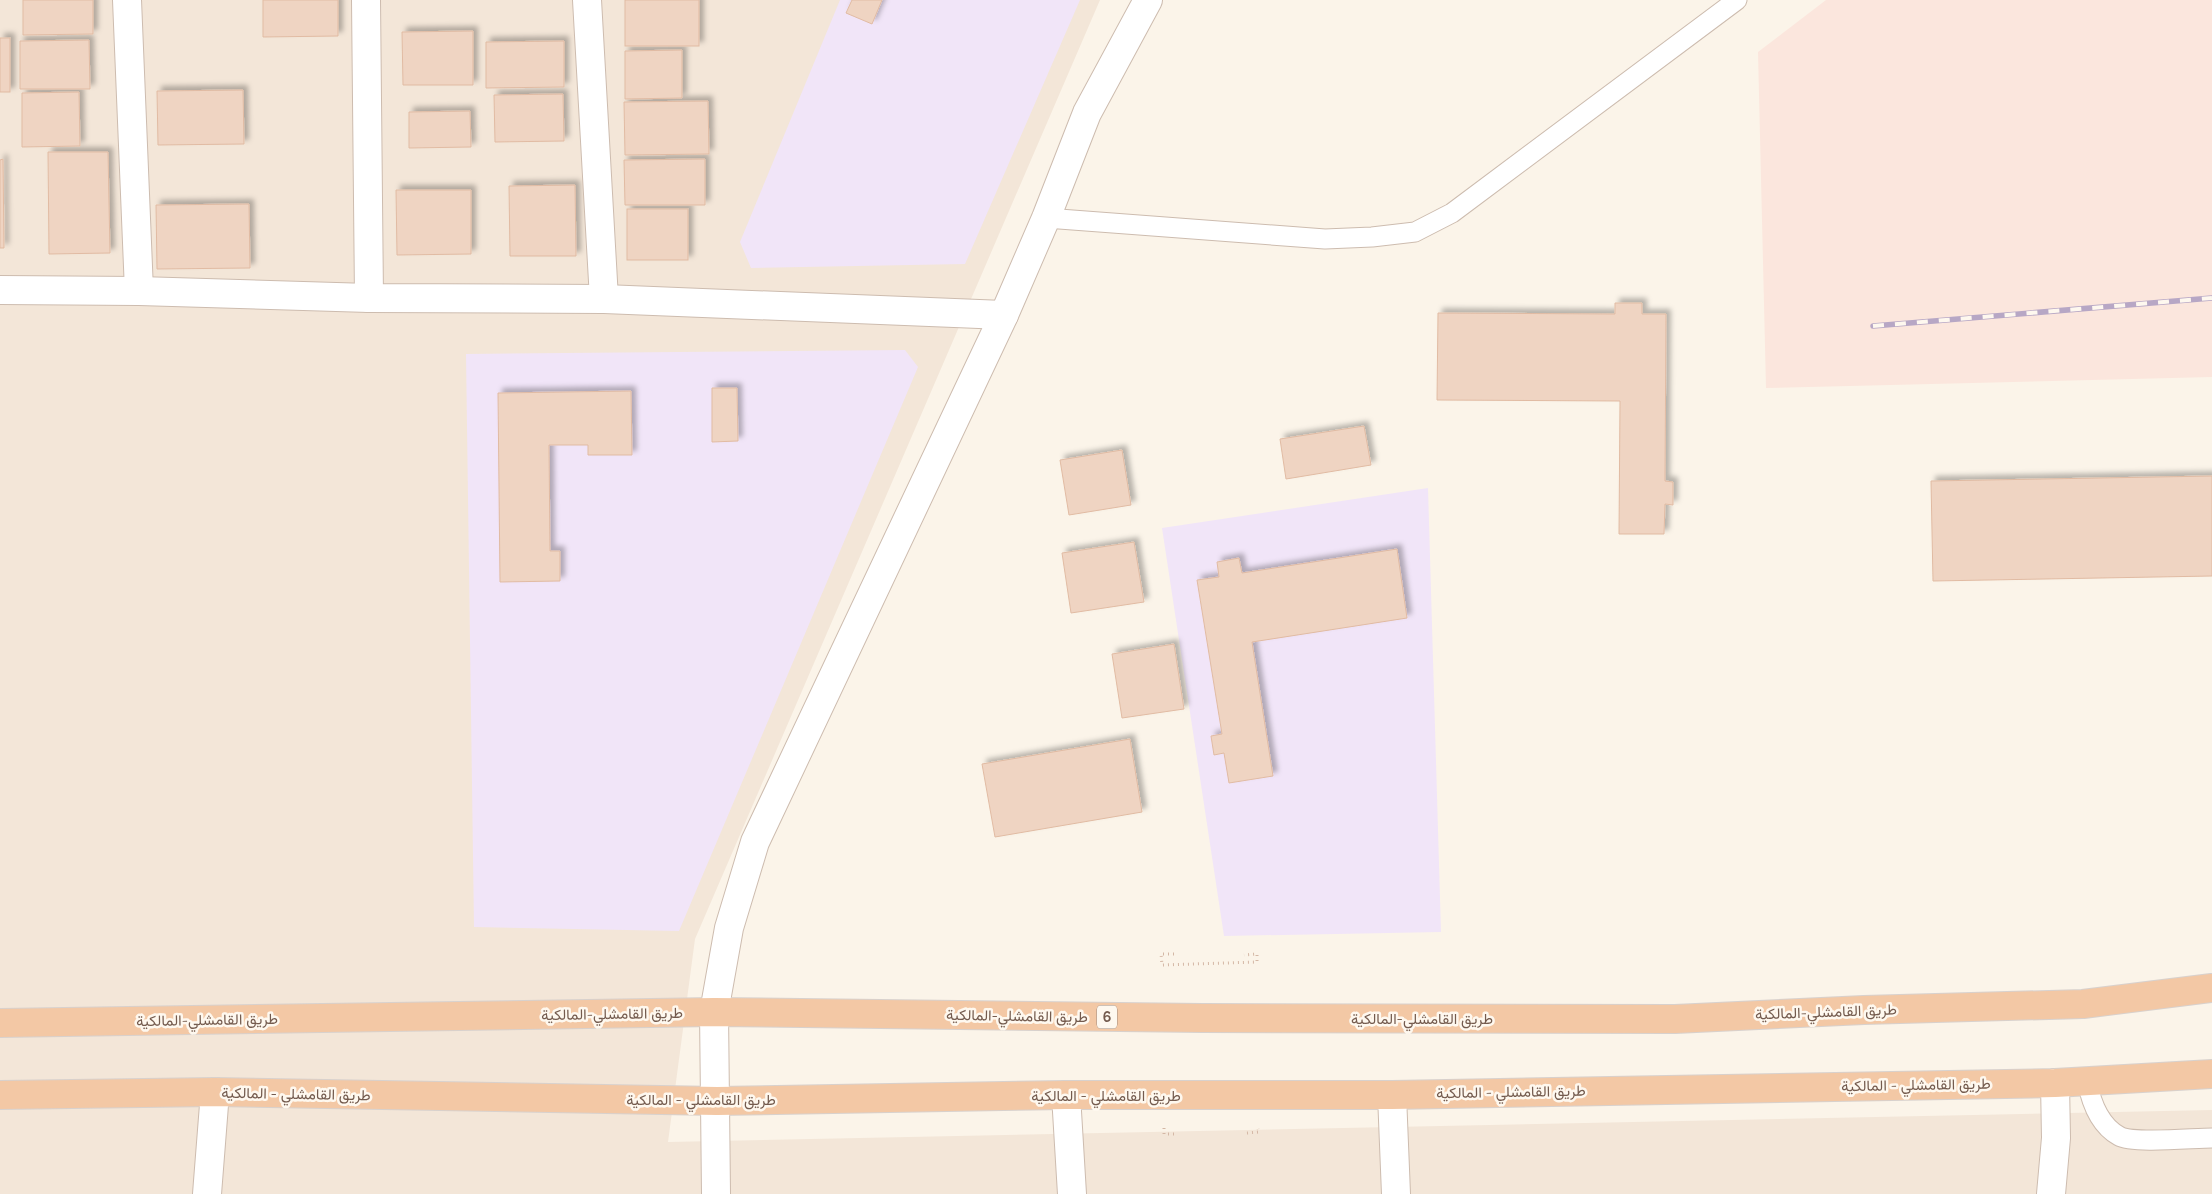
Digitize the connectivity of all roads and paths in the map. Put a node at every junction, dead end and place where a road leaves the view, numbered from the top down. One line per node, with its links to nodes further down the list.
1 (127, 0): 8 (street)
2 (366, 0): 9 (street)
3 (587, 0): 10 (street)
4 (1148, 0): 6 (street)
5 (1737, 0): 6 (lane)
6 (1046, 218): 11 (street)
7 (0, 290): 8 (street)
8 (139, 291): 9 (street)
9 (369, 298): 10 (street)
10 (604, 299): 11 (street)
11 (1004, 315): 15 (street)
12 (1174, 954): 13 (path)
13 (1244, 955)
14 (2212, 988): 15 (highway, طريق القامشلي-المالكية / 6)
15 (714, 1012): 16 (highway, طريق القامشلي-المالكية / 6); 24 (street)
16 (0, 1023)
17 (2212, 1074): 18 (highway, طريق القامشلي - المالكية)
18 (2087, 1081): 19 (highway, طريق القامشلي - المالكية); 25 (lane)
19 (2055, 1083): 22 (highway, طريق القامشلي - المالكية); 30 (street)
20 (215, 1092): 21 (highway, طريق القامشلي - المالكية); 24 (highway, طريق القامشلي - المالكية); 26 (street)
21 (0, 1094)
22 (1392, 1094): 23 (highway, طريق القامشلي - المالكية); 29 (street)
23 (1066, 1095): 24 (highway, طريق القامشلي - المالكية); 28 (street)
24 (717, 1101): 27 (street)
25 (2212, 1138)
26 (207, 1194)
27 (716, 1194)
28 (1072, 1194)
29 (1396, 1194)
30 (2051, 1194)

